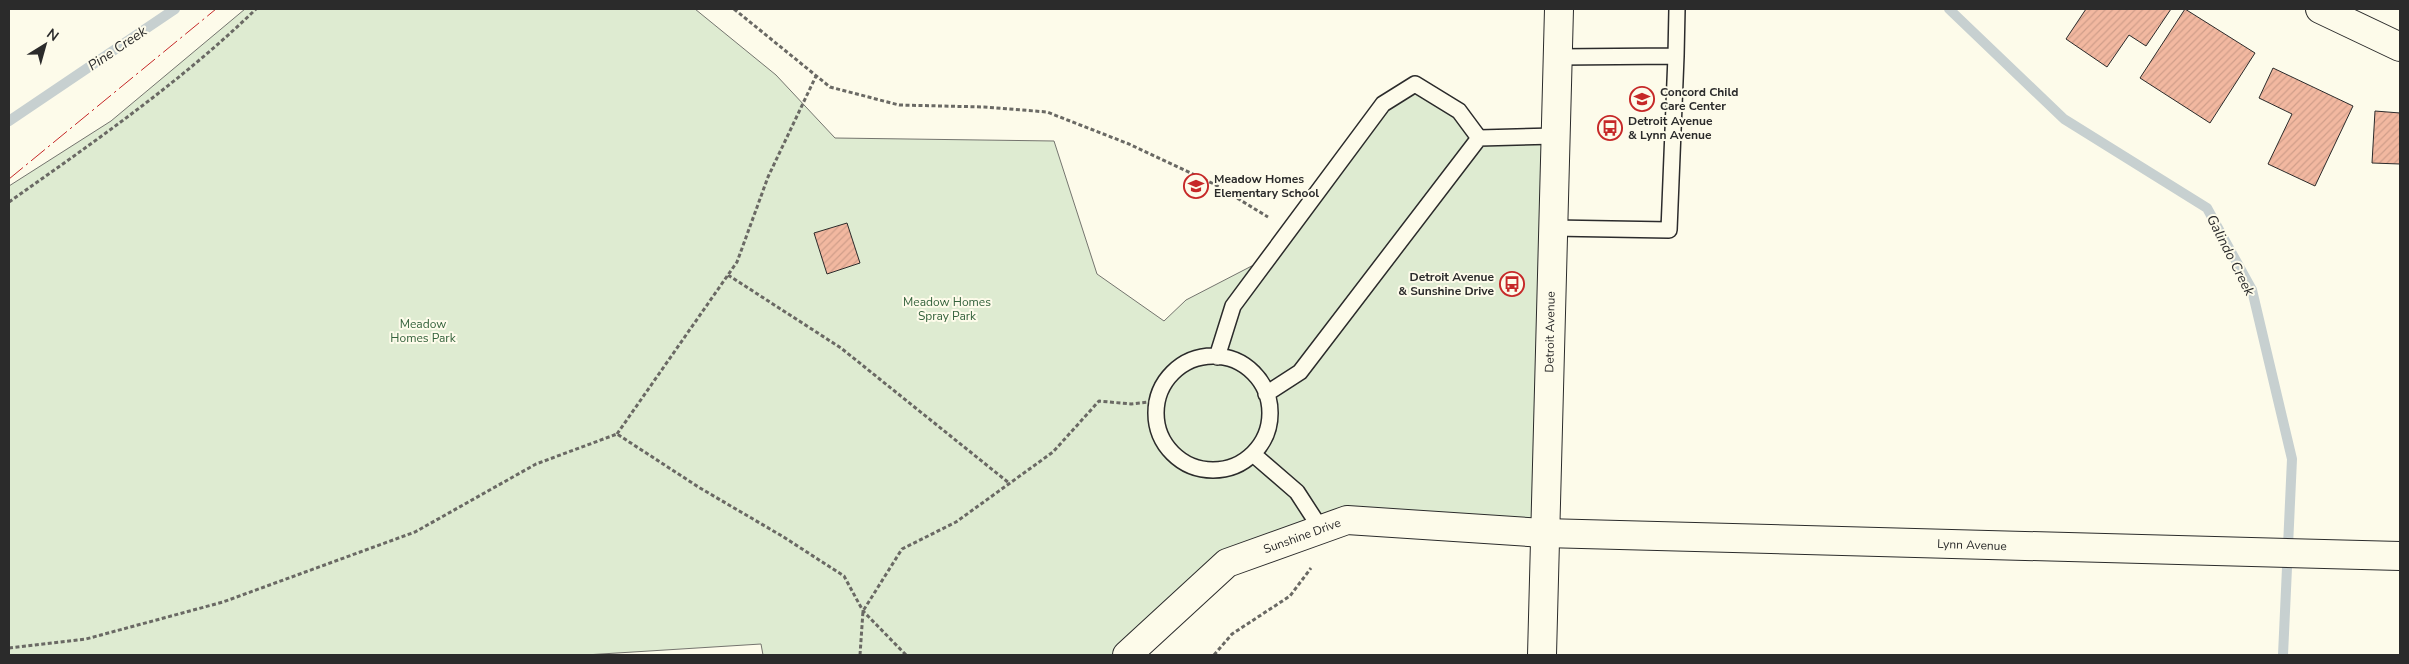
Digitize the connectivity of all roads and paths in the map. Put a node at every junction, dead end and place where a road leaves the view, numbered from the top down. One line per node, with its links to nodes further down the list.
1 (256, 9): 12 (path)
2 (734, 9): 9 (path)
3 (1559, 9): 8 (street, Detroit Avenue)
4 (1677, 9): 7 (lane)
5 (2320, 9): 6 (street)
6 (2400, 47)
7 (1676, 56): 8 (lane); 13 (lane)
8 (1558, 57): 10 (street, Detroit Avenue)
9 (816, 76): 14 (path); 15 (path)
10 (1556, 136): 11 (lane); 13 (street, Detroit Avenue)
11 (1479, 138): 14 (lane); 17 (lane)
12 (9, 202)
13 (1553, 228): 23 (street, Detroit Avenue)
14 (1290, 230): 16 (lane)
15 (728, 275): 19 (path); 21 (path)
16 (1217, 357): 17 (lane); 18 (lane)
17 (1266, 394): 20 (lane)
18 (1158, 401): 20 (lane); 21 (path)
19 (617, 434): 26 (path); 27 (path)
20 (1254, 454): 22 (lane)
21 (1009, 483): 26 (path)
22 (1321, 529): 23 (street, Sunshine Drive); 30 (street, Sunshine Drive)
23 (1544, 533): 24 (street, Lynn Avenue); 32 (street, Detroit Avenue)
24 (2400, 556)
25 (1312, 565): 31 (path)
26 (863, 611): 28 (path); 29 (path)
27 (9, 648)
28 (860, 655)
29 (906, 655)
30 (1127, 655)
31 (1214, 655)
32 (1542, 655)

